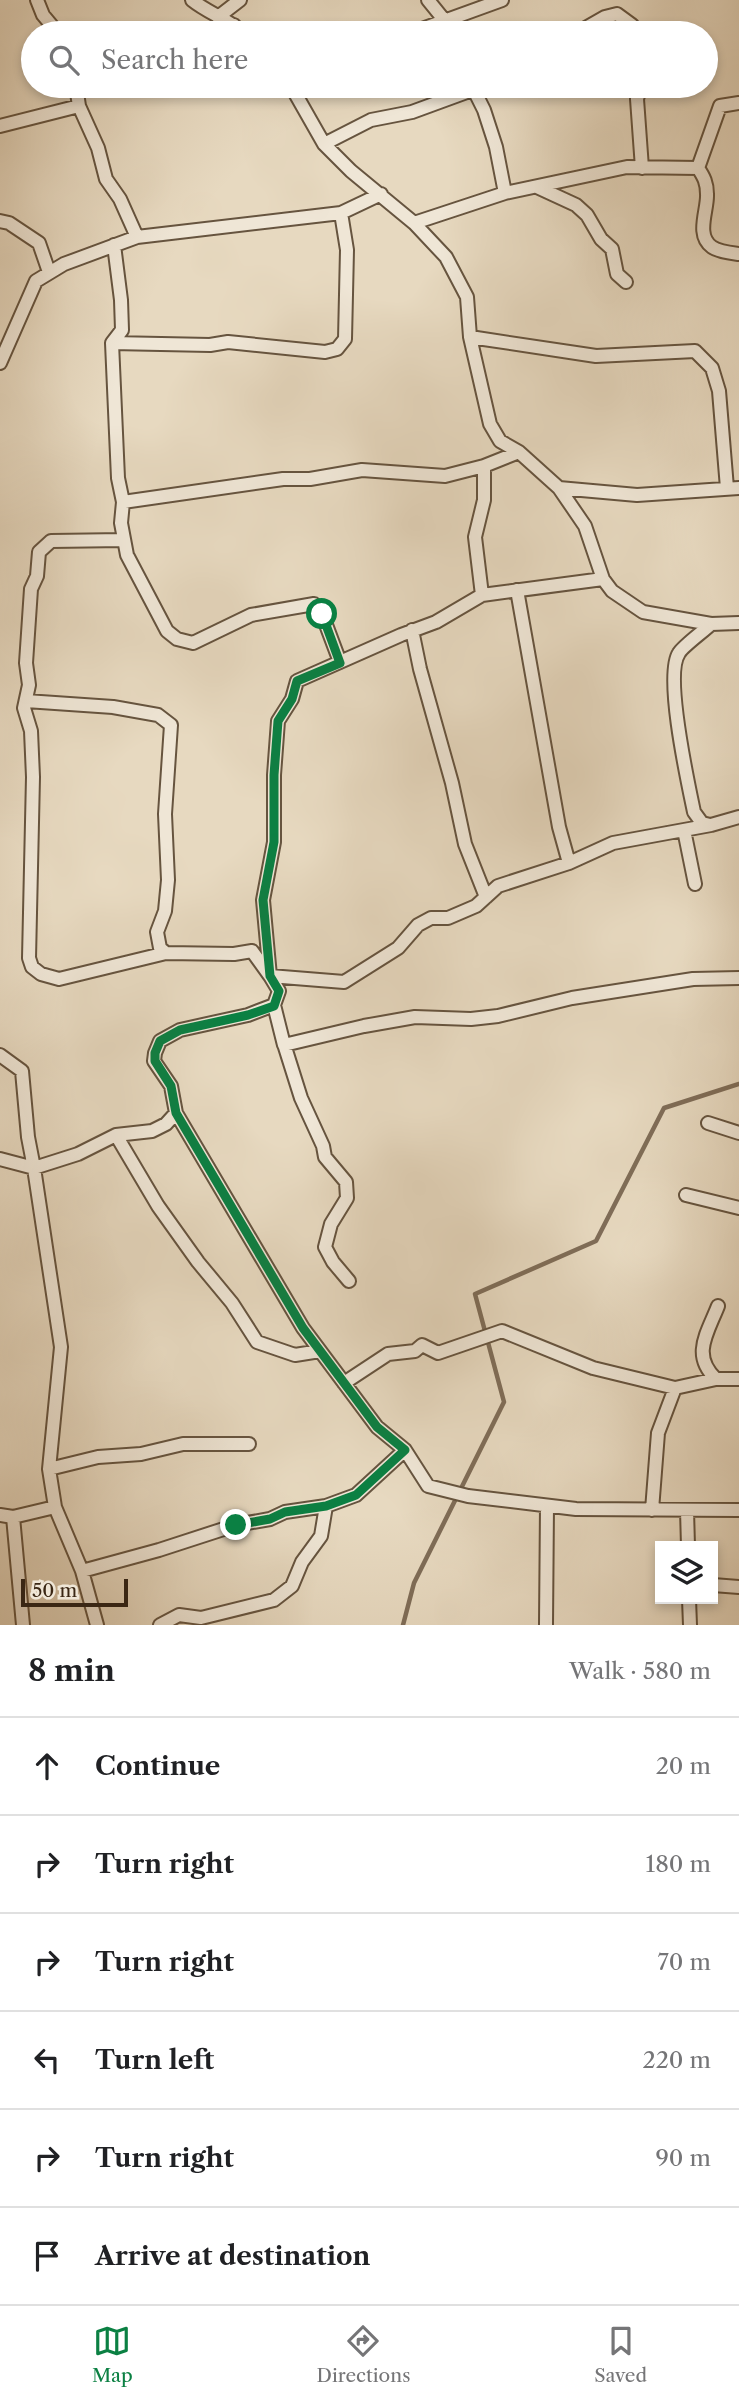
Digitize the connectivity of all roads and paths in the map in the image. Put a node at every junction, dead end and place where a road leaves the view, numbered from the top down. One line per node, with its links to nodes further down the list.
1 (37, 0): 7 (street)
2 (192, 0): 6 (street)
3 (240, 0): 6 (street)
4 (428, 0): 9 (street)
5 (502, 0): 10 (street)
6 (218, 17): 8 (street)
7 (48, 21)
8 (225, 21)
9 (444, 21)
10 (460, 21)
11 (598, 21): 12 (street)
12 (627, 21)
13 (78, 98): 19 (street)
14 (298, 98): 21 (street)
15 (448, 98): 21 (street)
16 (480, 98): 25 (street)
17 (637, 98): 22 (street)
18 (739, 103): 23 (street)
19 (79, 106): 20 (street); 30 (street)
20 (0, 126)
21 (324, 144): 26 (street)
22 (642, 168): 23 (street); 24 (street)
23 (698, 168): 32 (street)
24 (537, 187): 25 (street); 34 (street)
25 (505, 193): 29 (street)
26 (381, 194): 27 (street); 29 (street)
27 (341, 213): 30 (street); 36 (street)
28 (0, 221): 33 (street)
29 (414, 223): 35 (street)
30 (137, 237): 31 (street)
31 (114, 245): 33 (street); 36 (street)
32 (739, 254)
33 (49, 272): 37 (street)
34 (626, 282)
35 (470, 337): 38 (street); 41 (street)
36 (113, 343): 42 (street)
37 (1, 357)
38 (519, 452): 39 (street); 40 (street)
39 (484, 466): 42 (street); 46 (street)
40 (559, 488): 41 (street); 44 (street)
41 (733, 488)
42 (123, 502): 43 (street)
43 (124, 540): 50 (street); 51 (street)
44 (603, 579): 45 (street); 47 (street)
45 (517, 590): 46 (street); 55 (street)
46 (482, 595): 49 (street)
47 (711, 624): 48 (street); 53 (street)
48 (739, 624)
49 (412, 630): 50 (street); 57 (street)
50 (340, 663): 59 (street)
51 (26, 701): 58 (street); 58 (street)
52 (739, 817): 53 (street)
53 (711, 825): 54 (street)
54 (684, 830): 55 (street); 56 (street)
55 (569, 863): 57 (street)
56 (695, 884)
57 (486, 897): 59 (street)
58 (166, 953): 59 (street)
59 (270, 976): 61 (street)
60 (739, 978): 62 (street)
61 (274, 1006): 62 (street); 64 (street)
62 (284, 1044): 72 (street)
63 (0, 1055): 69 (street)
64 (176, 1113): 67 (street); 74 (street)
65 (708, 1123): 66 (street)
66 (739, 1133)
67 (116, 1135): 69 (street); 74 (street)
68 (0, 1159): 69 (street)
69 (34, 1168): 81 (street)
70 (686, 1195): 71 (street)
71 (739, 1208)
72 (349, 1281)
73 (718, 1306): 76 (street)
74 (320, 1351): 77 (street)
75 (739, 1379): 76 (street)
76 (716, 1380): 78 (street)
77 (344, 1383): 78 (street); 80 (street)
78 (675, 1388): 85 (street)
79 (249, 1444): 81 (street)
80 (405, 1450): 82 (street); 83 (street)
81 (49, 1469): 84 (street)
82 (326, 1506): 90 (street); 96 (street)
83 (547, 1506): 85 (street); 97 (street)
84 (55, 1507): 88 (street); 90 (street)
85 (652, 1510): 86 (street)
86 (687, 1510): 87 (street); 89 (street)
87 (739, 1510)
88 (7, 1516): 94 (street)
89 (688, 1541)
90 (82, 1571): 95 (street)
91 (718, 1585): 92 (street)
92 (739, 1587)
93 (689, 1604): 98 (street)
94 (23, 1625)
95 (97, 1625)
96 (160, 1625)
97 (546, 1625)
98 (690, 1625)

